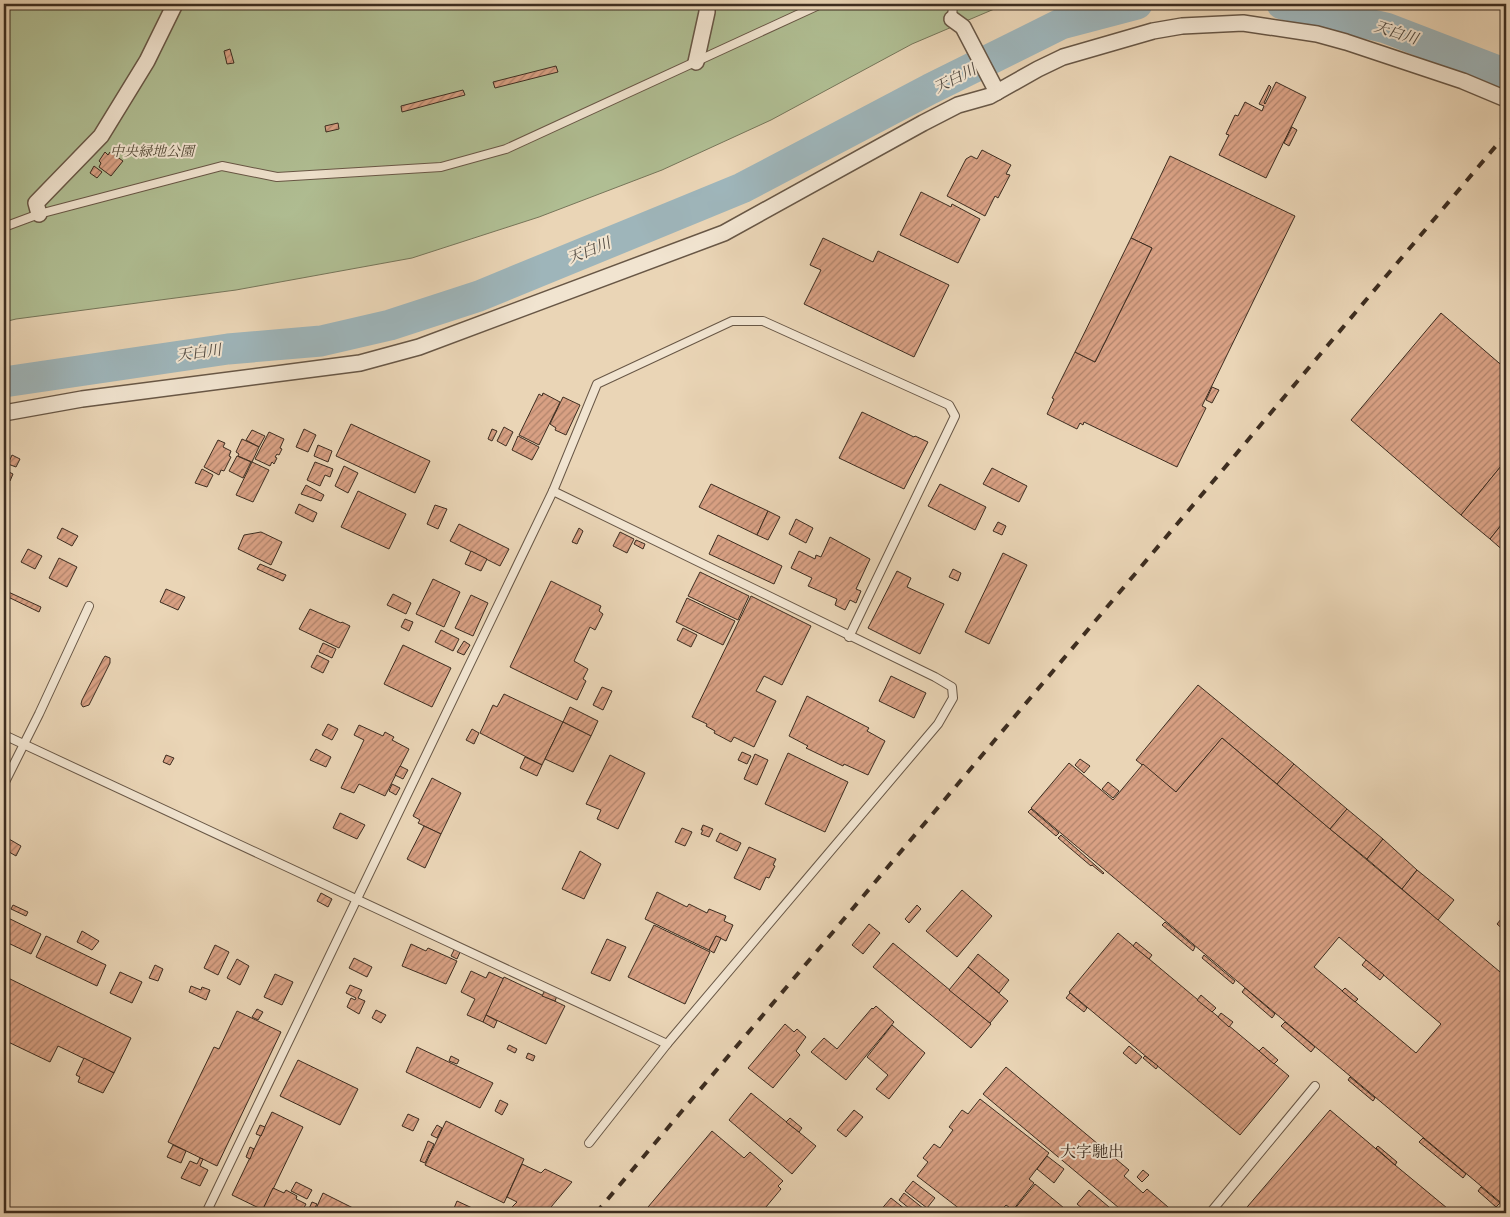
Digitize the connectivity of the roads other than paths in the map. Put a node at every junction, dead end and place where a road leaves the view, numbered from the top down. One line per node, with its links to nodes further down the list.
1 (175, 4): 8 (street)
2 (707, 4): 5 (street)
3 (821, 4): 5 (lane)
4 (956, 16): 6 (street)
5 (696, 62): 8 (lane)
6 (994, 89): 7 (street); 10 (street)
7 (1506, 99)
8 (39, 214): 9 (lane)
9 (4, 227)
10 (4, 413)
11 (553, 491): 13 (lane); 13 (lane); 17 (lane)
12 (89, 606): 15 (lane)
13 (849, 637): 18 (lane)
14 (4, 735): 15 (lane)
15 (24, 744): 16 (lane); 17 (lane)
16 (4, 784)
17 (356, 899): 18 (lane); 21 (lane)
18 (667, 1044): 20 (lane)
19 (1315, 1086): 22 (lane)
20 (589, 1143)
21 (206, 1213)
22 (1210, 1213)

